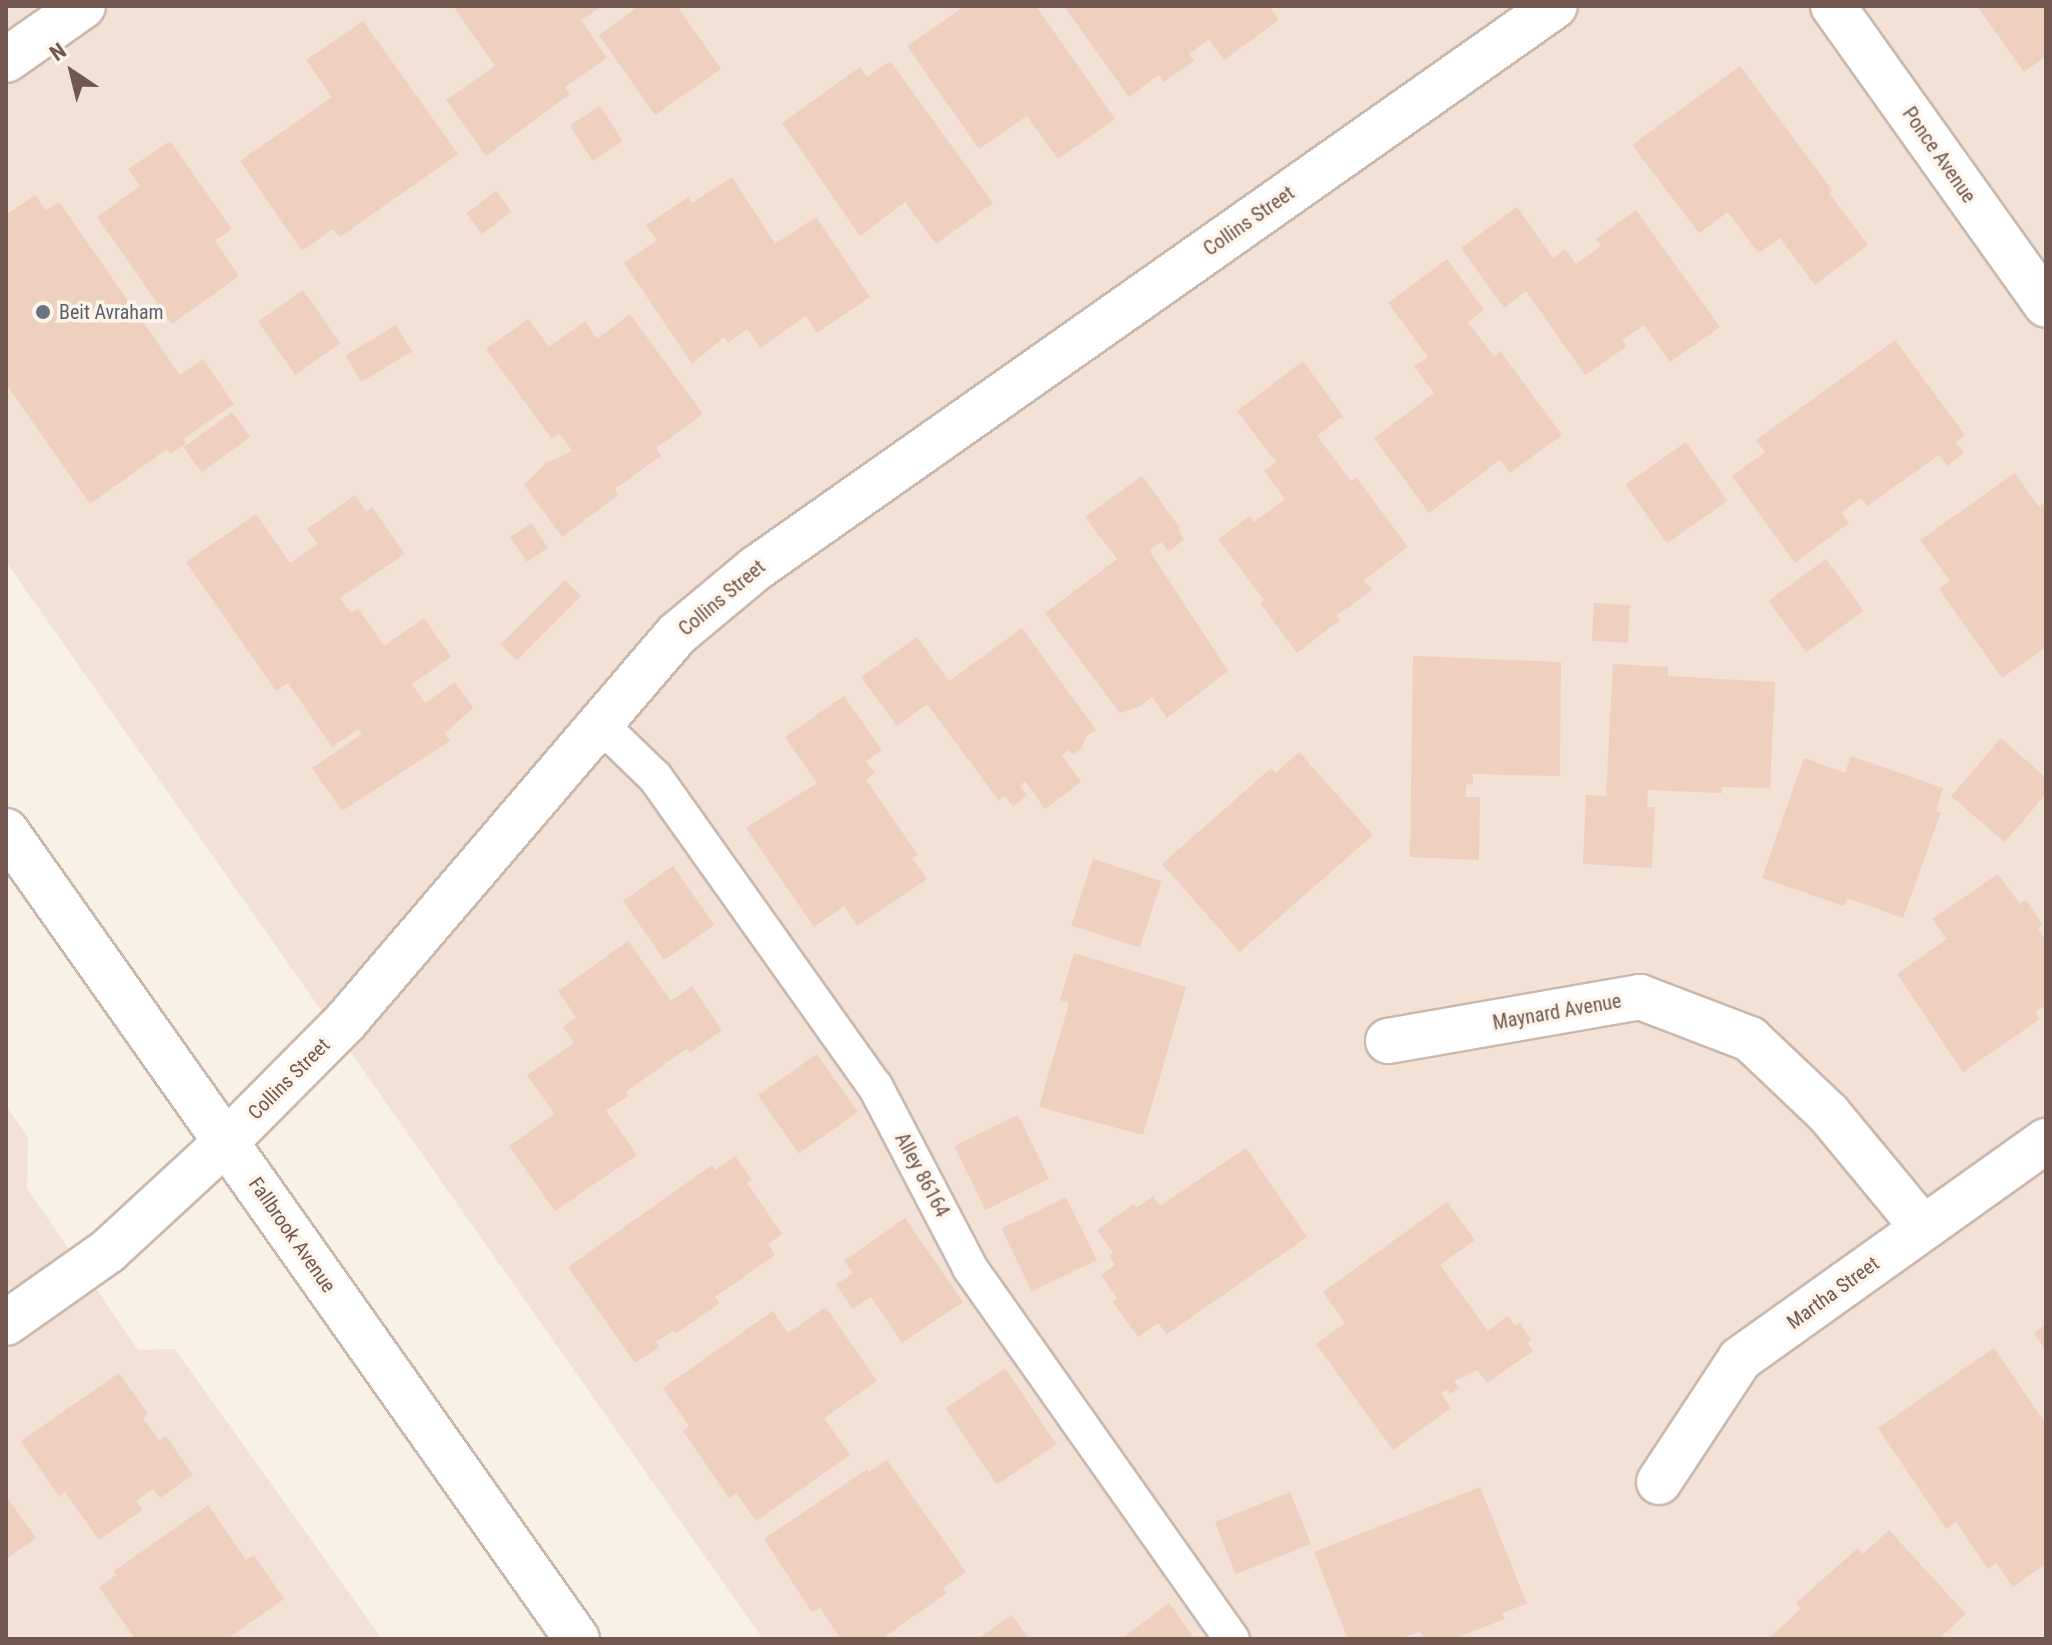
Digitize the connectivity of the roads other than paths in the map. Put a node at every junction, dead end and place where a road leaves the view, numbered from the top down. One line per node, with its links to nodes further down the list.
1 (83, 6): 4 (street)
2 (1555, 6): 6 (street, Collins Street)
3 (1833, 6): 5 (street, Ponce Avenue)
4 (6, 60)
5 (2046, 305)
6 (598, 722): 10 (street, Collins Street); 15 (lane, Alley 86164)
7 (6, 831): 10 (street, Fallbrook Avenue)
8 (1388, 1041): 11 (street, Maynard Avenue)
9 (2046, 1141): 11 (street, Martha Street)
10 (226, 1142): 12 (street, Collins Street); 14 (street, Fallbrook Avenue)
11 (1923, 1228): 13 (street, Martha Street)
12 (6, 1323)
13 (1659, 1482)
14 (577, 1639)
15 (1232, 1639)

